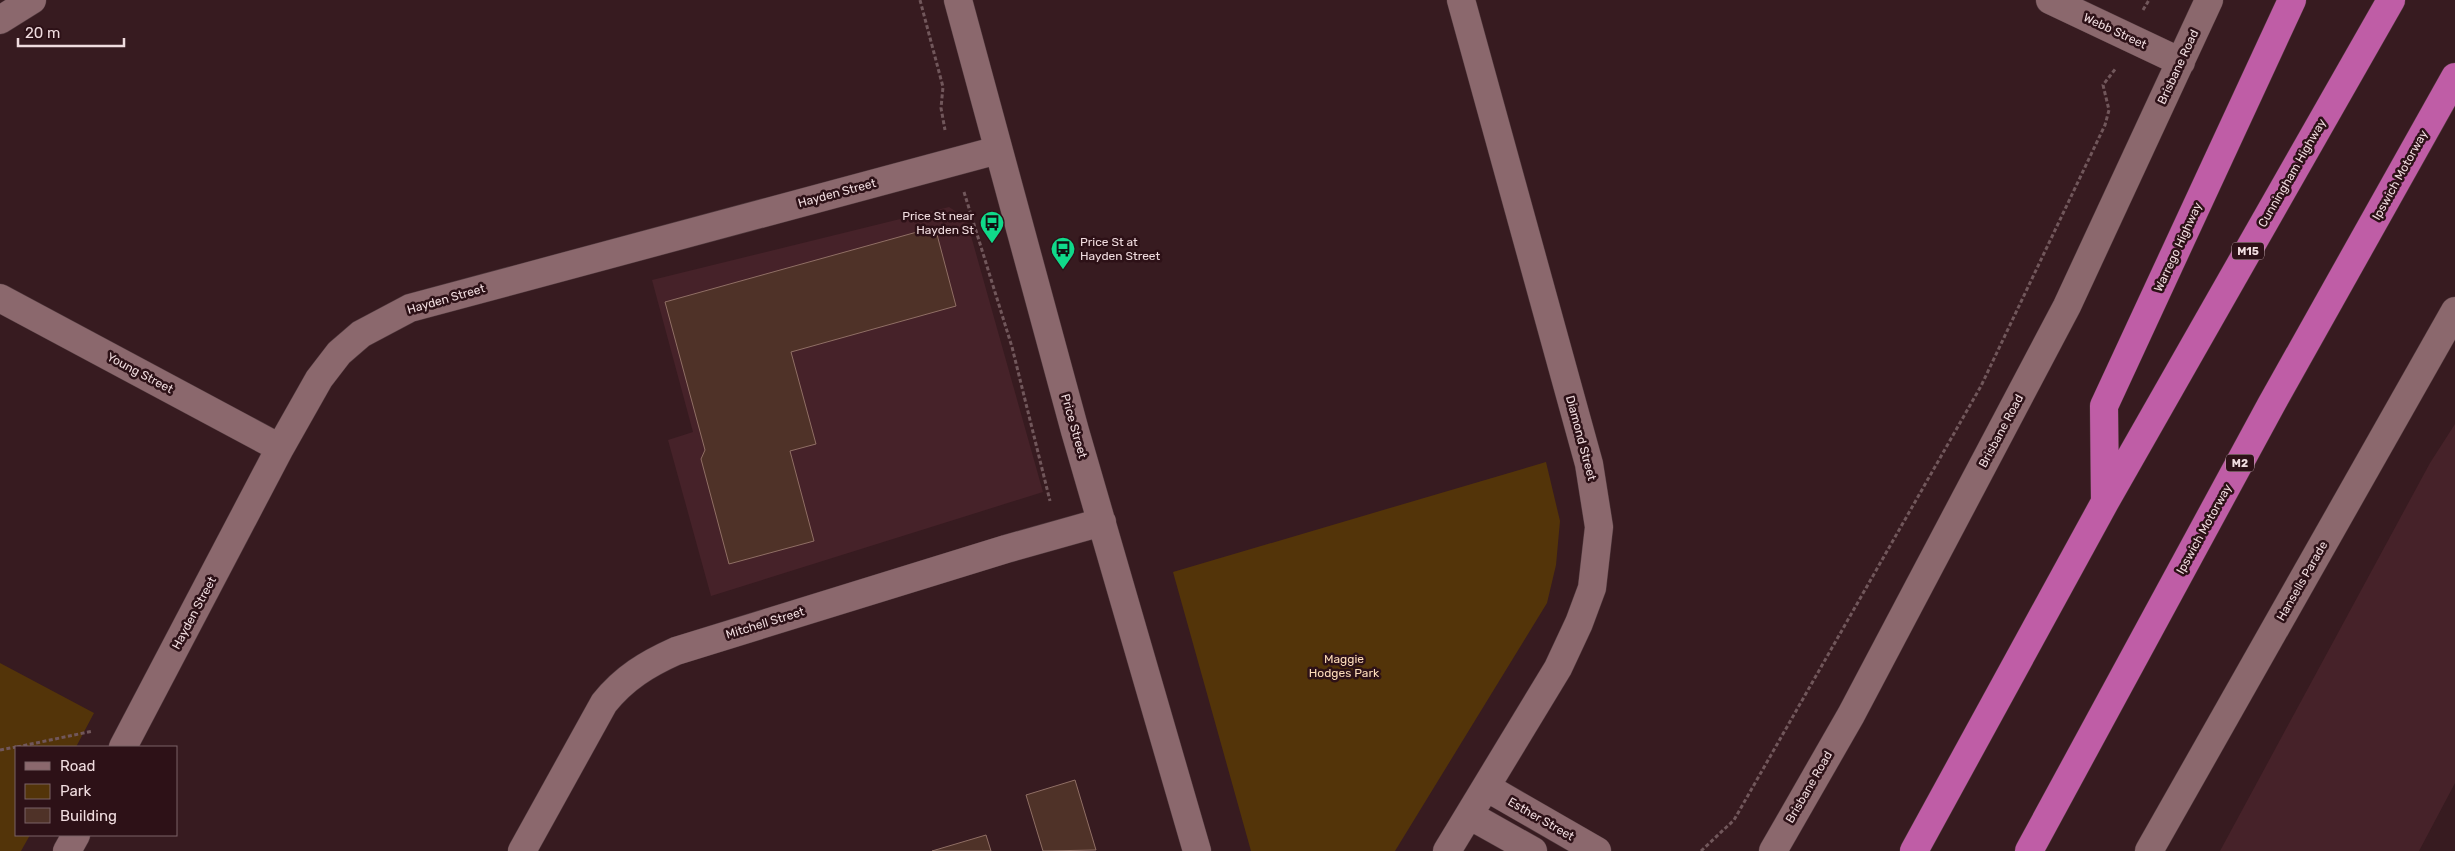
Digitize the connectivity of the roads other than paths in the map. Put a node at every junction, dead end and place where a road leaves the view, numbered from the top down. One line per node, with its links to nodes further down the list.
1 (32, 0): 8 (street)
2 (958, 0): 11 (street, Price Street)
3 (1461, 0): 18 (street, Diamond Street)
4 (2050, 0): 9 (street, Webb Street)
5 (2209, 0): 9 (street, Brisbane Road)
6 (2292, 0): 15 (highway, Warrego Highway)
7 (2392, 0): 15 (highway, Cunningham Highway / M15)
8 (0, 20)
9 (2181, 62): 27 (street, Brisbane Road)
10 (2455, 77): 29 (highway, Ipswich Motorway / M2)
11 (998, 150): 14 (street, Hayden Street); 16 (street, Price Street)
12 (0, 298): 14 (street, Young Street)
13 (2455, 312): 30 (street, Hansells Parade)
14 (280, 448): 17 (street, Hayden Street)
15 (2105, 502): 28 (highway)
16 (1102, 522): 22 (street, Mitchell Street); 23 (street, Price Street)
17 (124, 746)
18 (1486, 787): 19 (street, Diamond Street); 26 (street, Esther Street)
19 (1469, 815): 24 (street, Diamond Street); 25 (street)
20 (75, 836): 21 (street)
21 (67, 851)
22 (522, 851)
23 (1197, 851)
24 (1447, 851)
25 (1533, 851)
26 (1596, 851)
27 (1773, 851)
28 (1914, 851)
29 (2029, 851)
30 (2149, 851)

